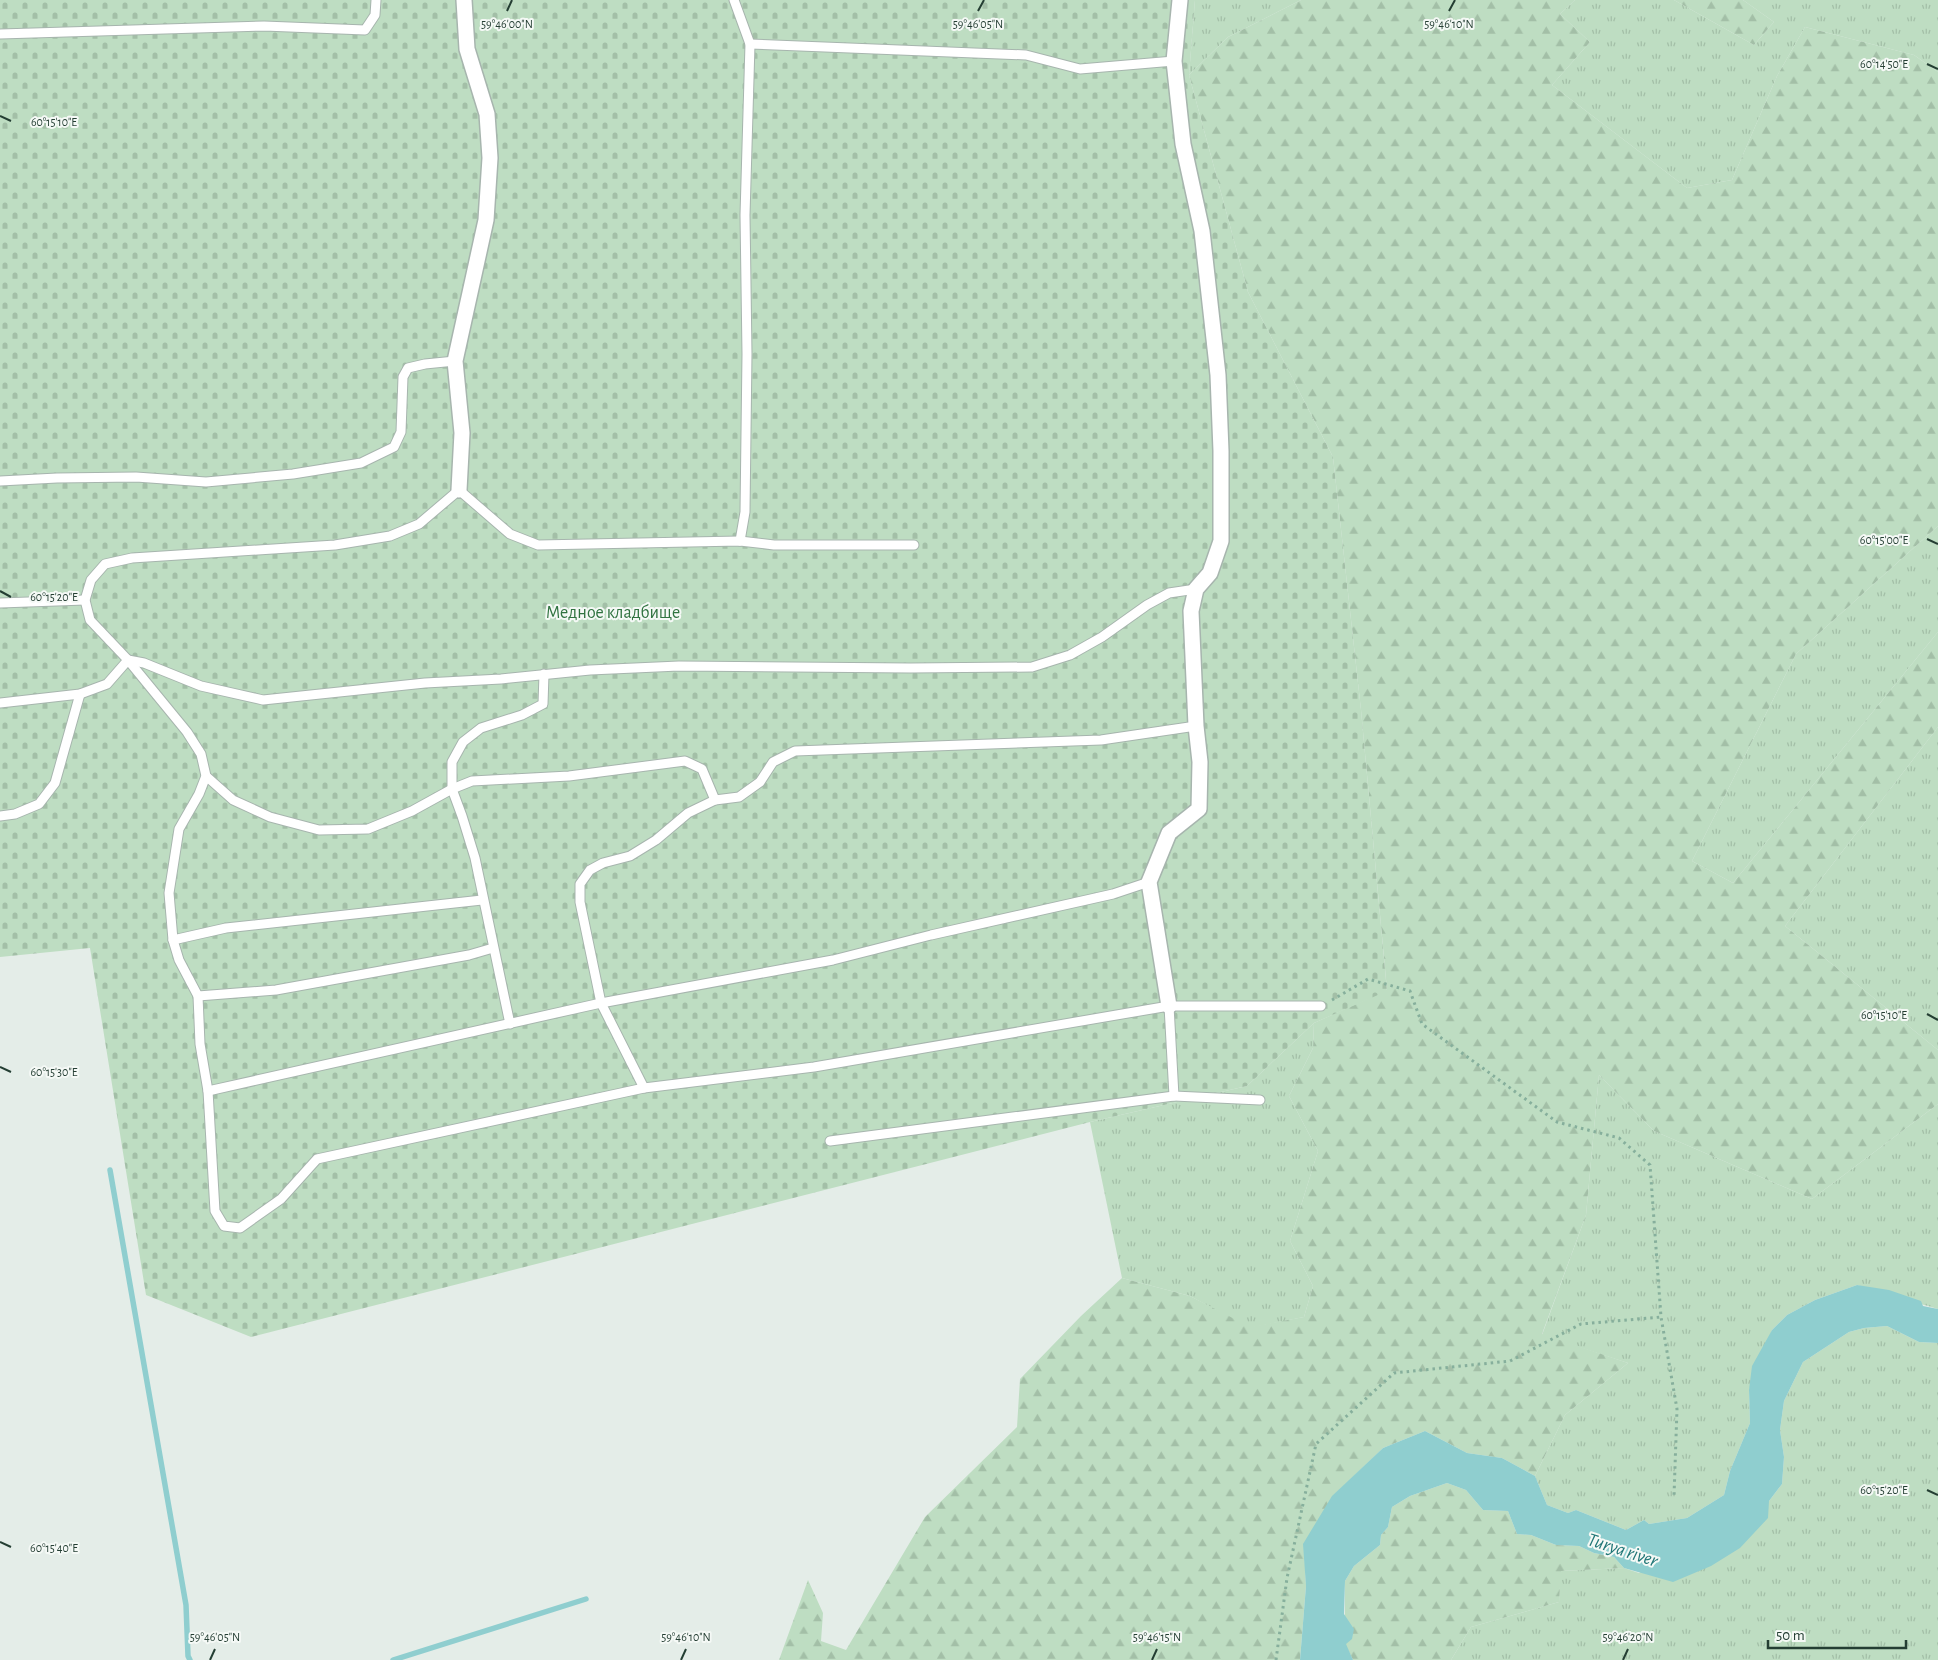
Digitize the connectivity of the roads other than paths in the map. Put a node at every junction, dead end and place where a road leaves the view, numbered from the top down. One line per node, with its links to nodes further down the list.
1 (376, 0): 5 (lane)
2 (464, 0): 8 (street)
3 (734, 0): 6 (lane)
4 (1180, 0): 7 (street)
5 (0, 34)
6 (750, 44): 7 (lane); 11 (lane)
7 (1174, 61): 13 (street)
8 (455, 361): 9 (lane); 10 (street)
9 (0, 481)
10 (459, 490): 11 (lane); 14 (lane)
11 (740, 541): 12 (lane)
12 (914, 545)
13 (1196, 589): 17 (lane); 20 (street)
14 (85, 600): 15 (lane); 16 (lane)
15 (0, 603)
16 (128, 660): 17 (lane); 18 (lane); 21 (lane)
17 (544, 674): 22 (lane)
18 (80, 694): 19 (lane); 24 (lane)
19 (0, 703)
20 (1196, 726): 23 (lane); 25 (street)
21 (206, 776): 22 (lane); 27 (lane)
22 (452, 789): 23 (lane); 26 (lane)
23 (715, 800): 30 (lane)
24 (0, 816)
25 (1149, 882): 30 (lane); 31 (street)
26 (482, 900): 27 (lane); 28 (lane)
27 (173, 940): 29 (lane)
28 (493, 948): 29 (lane); 33 (lane)
29 (198, 996): 35 (lane)
30 (601, 1002): 33 (lane); 34 (lane)
31 (1169, 1006): 32 (lane); 34 (lane); 36 (lane)
32 (1321, 1006)
33 (510, 1024): 35 (lane)
34 (644, 1088): 35 (lane)
35 (208, 1091)
36 (1174, 1096): 37 (lane); 38 (lane)
37 (1260, 1100)
38 (830, 1141)

